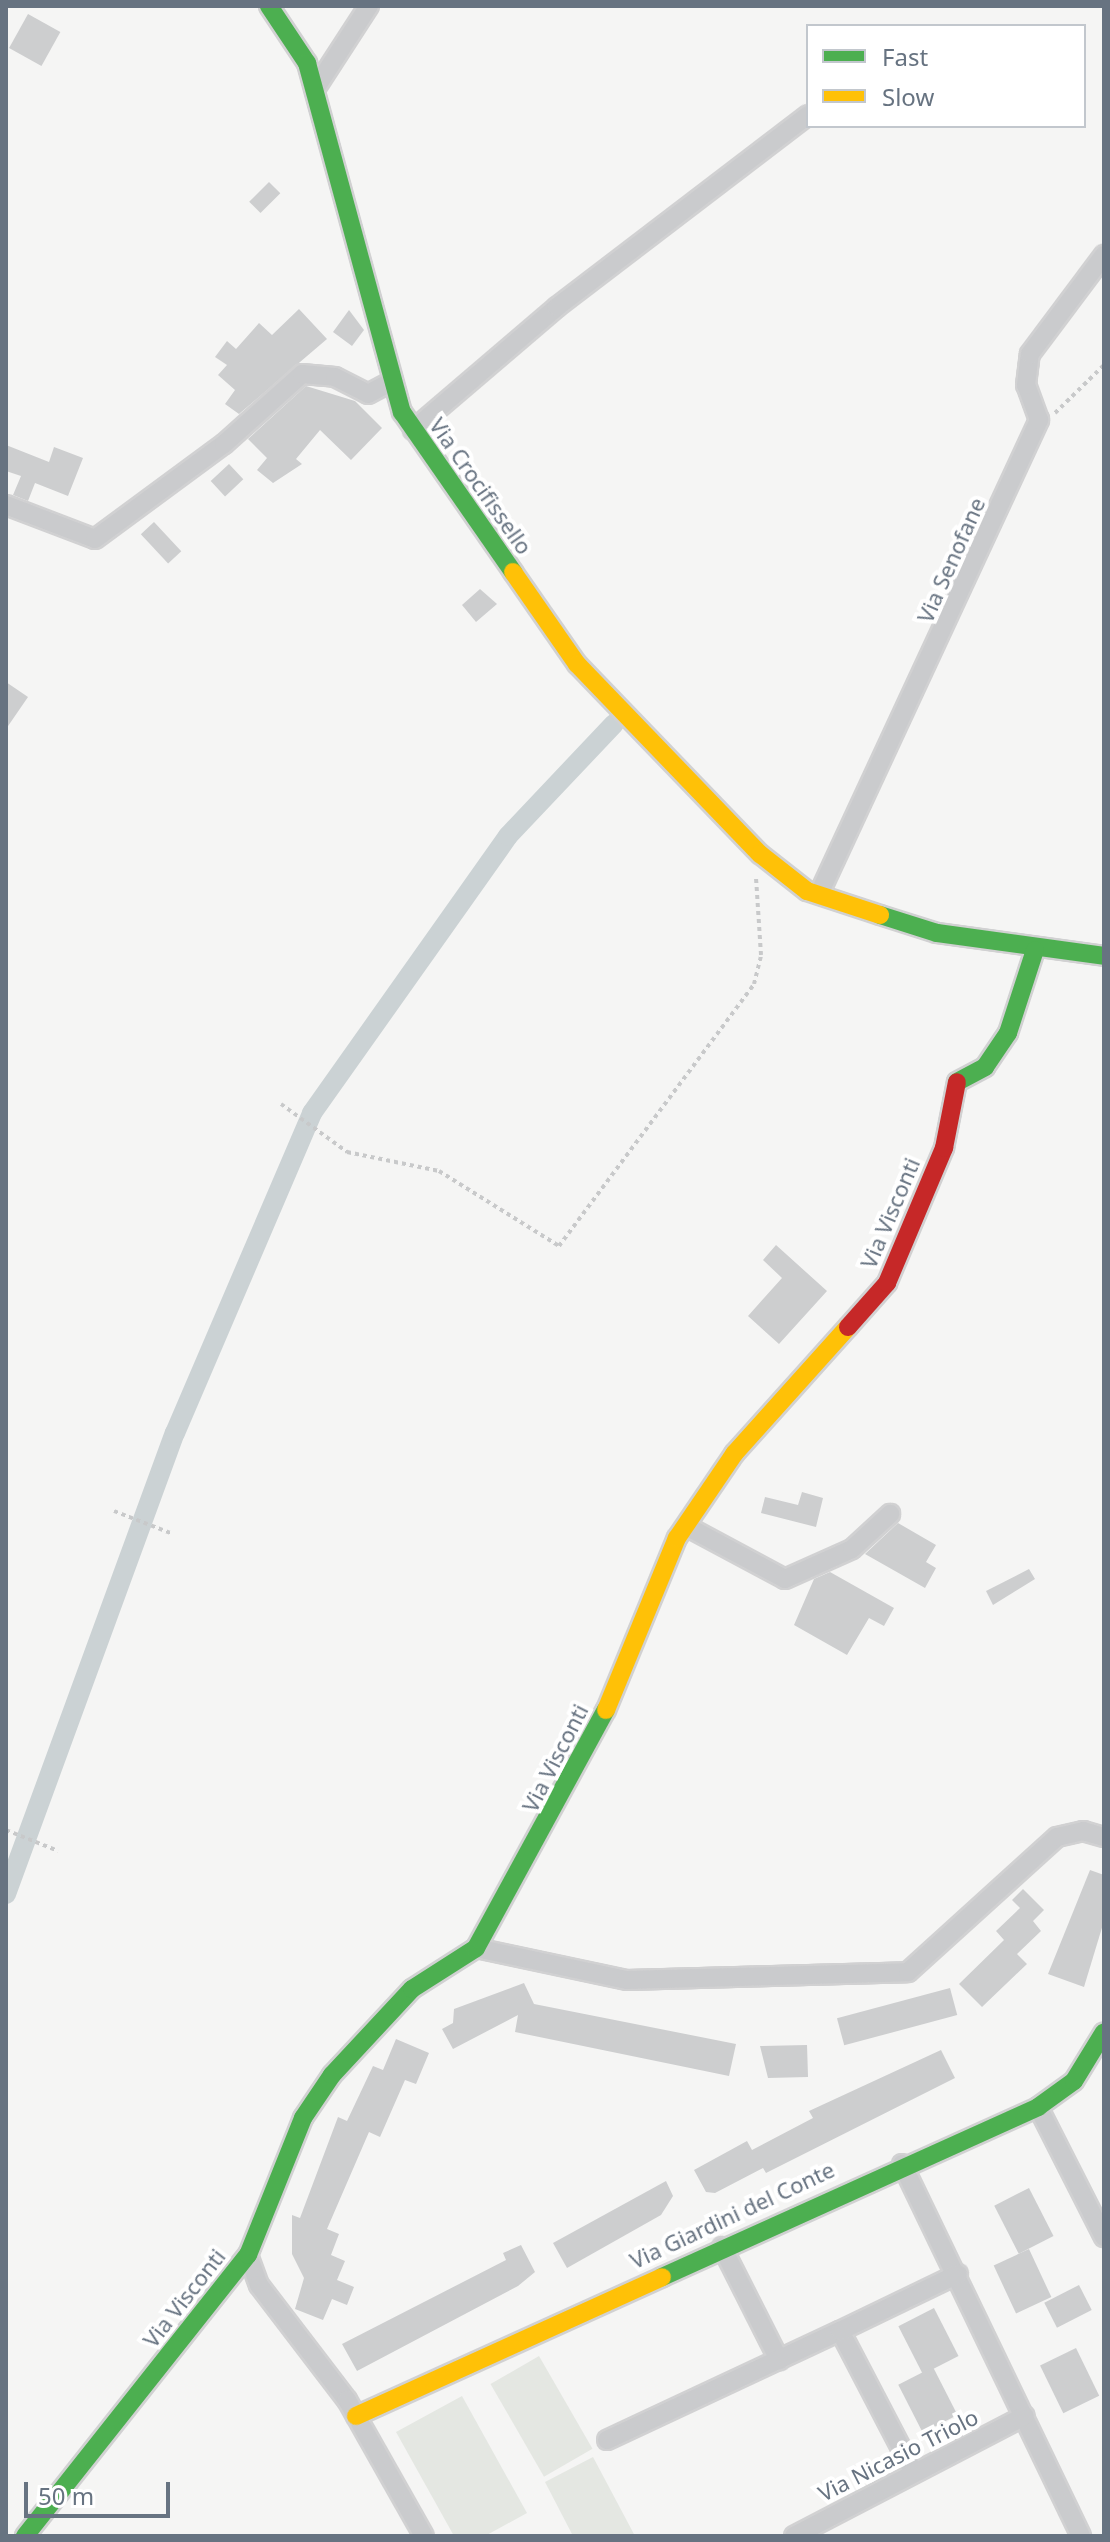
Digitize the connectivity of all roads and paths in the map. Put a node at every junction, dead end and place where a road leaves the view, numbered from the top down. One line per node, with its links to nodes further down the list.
1 (269, 6): 3 (street, Via Crocifissello)
2 (369, 6): 3 (street)
3 (315, 89): 7 (street, Via Crocifissello)
4 (806, 117): 9 (street)
5 (1104, 255): 8 (street)
6 (1104, 365): 8 (path)
7 (389, 383): 9 (street, Via Crocifissello); 10 (street)
8 (1039, 420): 12 (street, Via Senofane)
9 (413, 430): 11 (street, Via Crocifissello)
10 (6, 505)
11 (765, 859): 12 (street, Via Crocifissello); 15 (path)
12 (819, 894): 13 (street, Via Crocifissello)
13 (1035, 950): 14 (street, Via Crocifissello); 18 (street, Via Visconti)
14 (1104, 956)
15 (281, 1104)
16 (114, 1511): 19 (path)
17 (890, 1514): 18 (street)
18 (686, 1526): 23 (street, Via Visconti)
19 (173, 1534)
20 (6, 1830): 22 (path)
21 (1104, 1837): 23 (street)
22 (58, 1851)
23 (476, 1948): 29 (street, Via Visconti)
24 (1104, 2032): 25 (street, Via Giardini del Conte)
25 (1038, 2107): 26 (street, Via Giardini del Conte); 27 (street)
26 (902, 2164): 28 (street, Via Giardini del Conte); 30 (street)
27 (1104, 2237)
28 (722, 2247): 32 (street); 33 (street, Via Giardini del Conte)
29 (248, 2255): 33 (street); 37 (street, Via Visconti)
30 (958, 2274): 31 (street); 34 (street)
31 (840, 2331): 32 (street); 36 (street)
32 (779, 2360): 35 (street)
33 (356, 2416): 38 (street)
34 (1025, 2416): 36 (street, Via Nicasio Triolo); 40 (street)
35 (607, 2440)
36 (914, 2473): 39 (street, Via Nicasio Triolo)
37 (25, 2536)
38 (424, 2536)
39 (794, 2536)
40 (1081, 2536)

